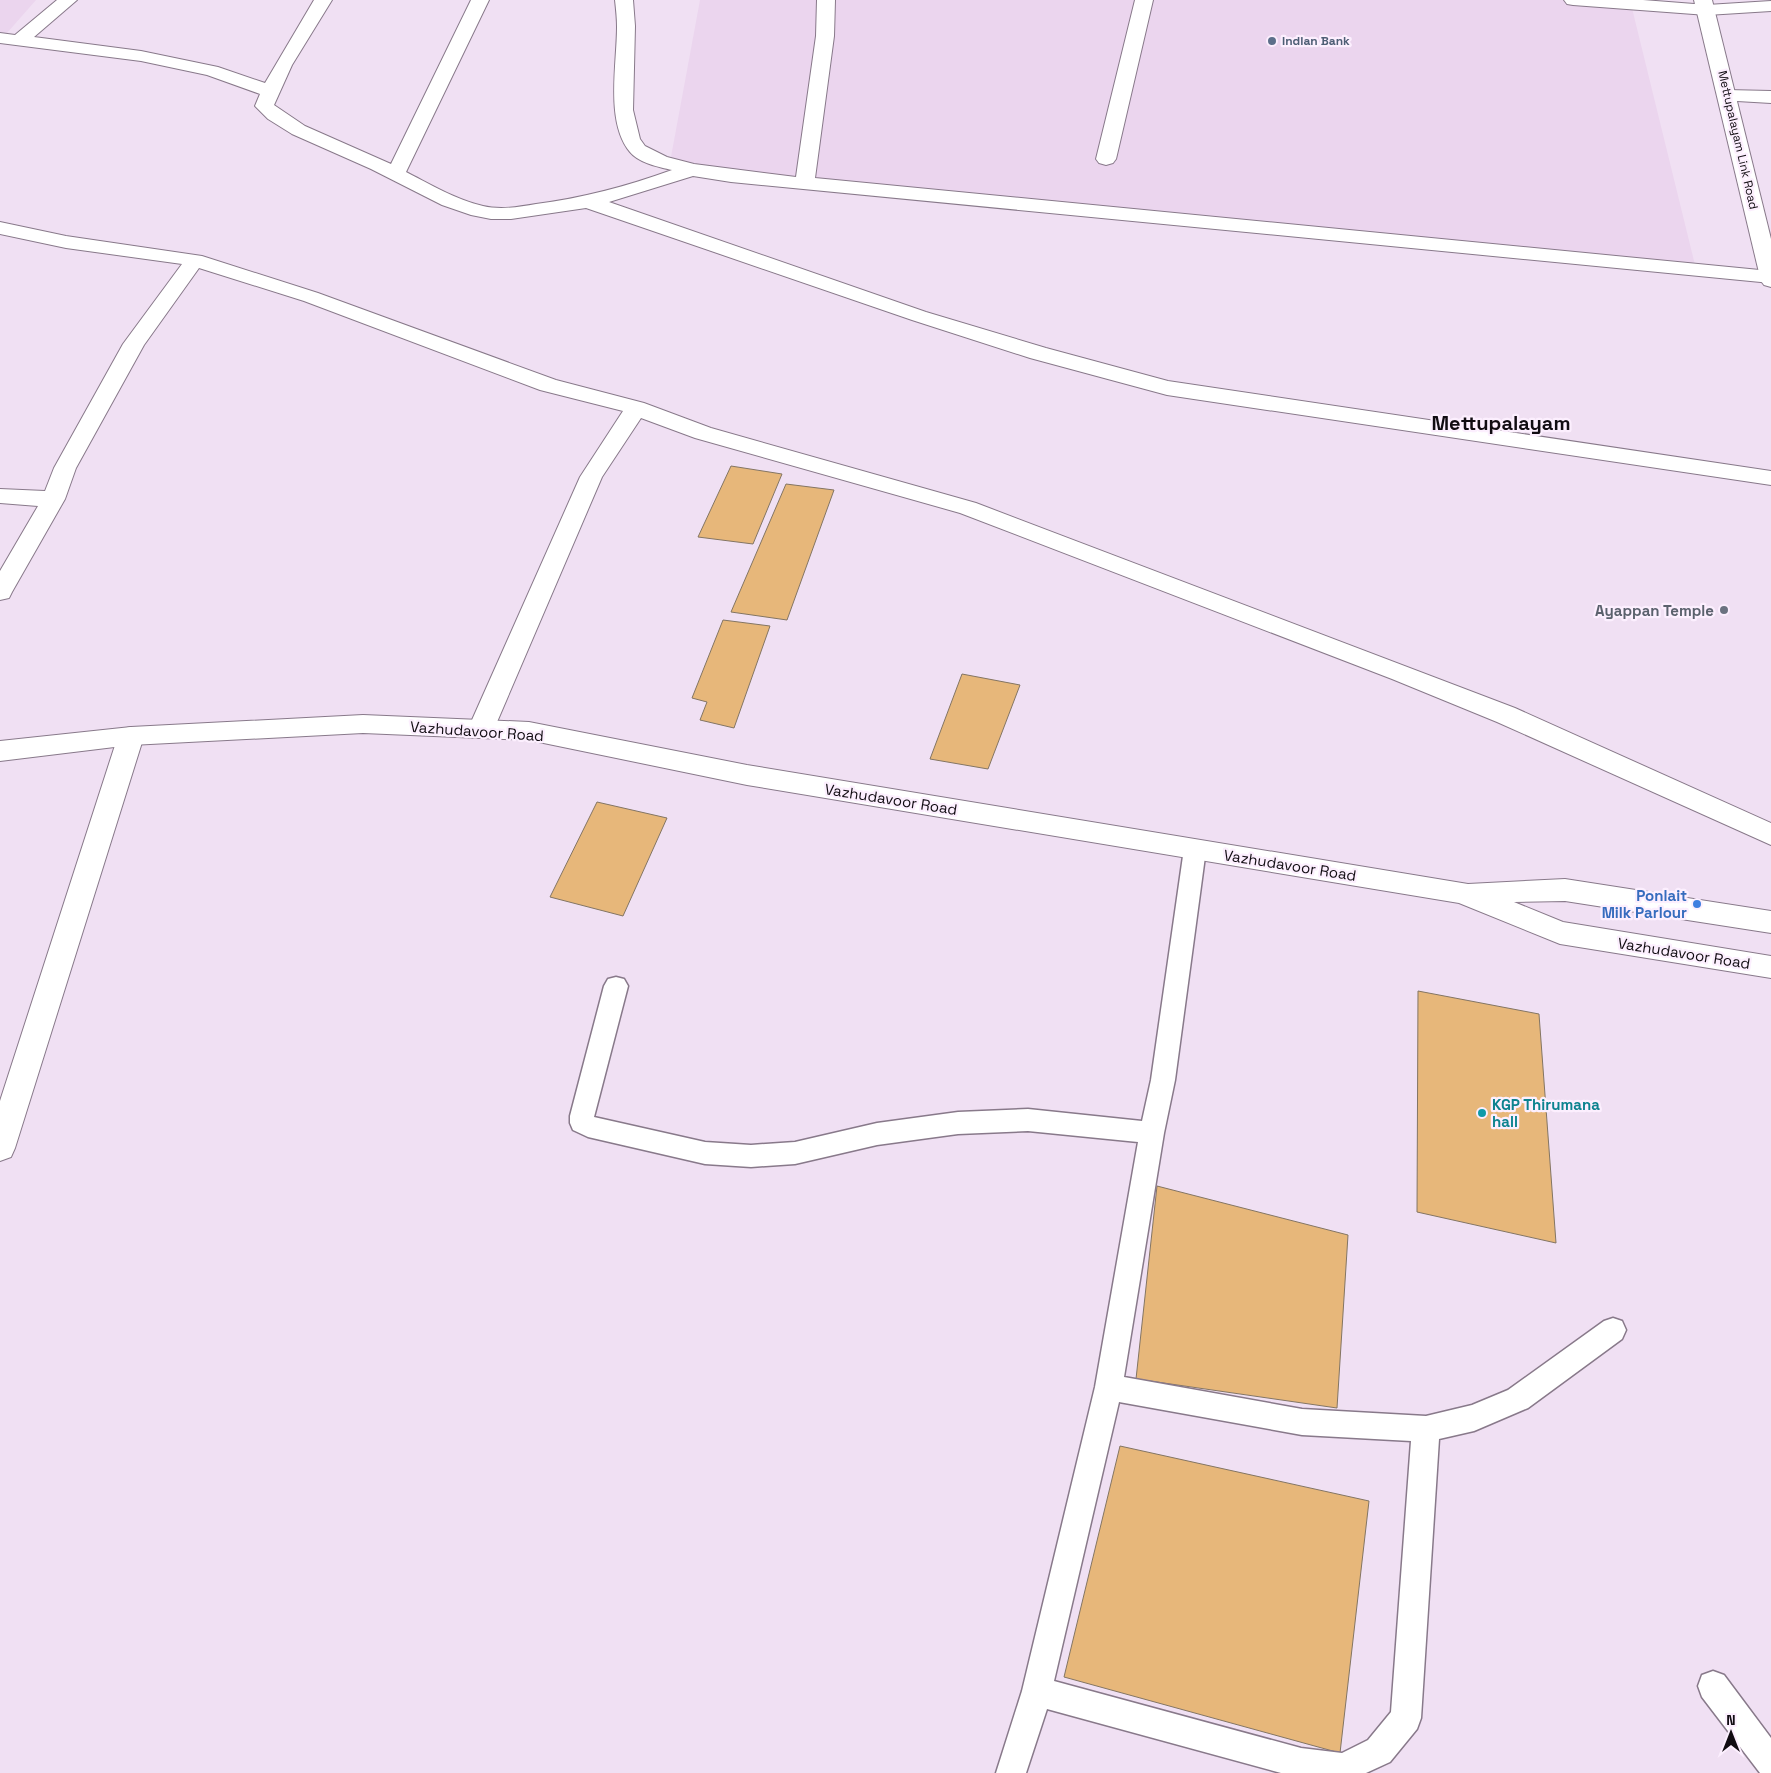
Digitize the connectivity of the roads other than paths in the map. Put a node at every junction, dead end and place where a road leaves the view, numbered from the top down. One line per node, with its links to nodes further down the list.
1 (68, 0): 12 (street)
2 (323, 0): 13 (street)
3 (480, 0): 18 (street)
4 (624, 0): 17 (street)
5 (826, 0): 19 (street)
6 (1144, 0): 16 (street)
7 (1573, 0): 9 (street)
8 (1727, 0): 9 (street)
9 (1705, 5): 10 (street); 14 (street, Mettupalayam Link Road)
10 (1771, 6)
11 (0, 38): 12 (street)
12 (18, 41): 13 (street)
13 (270, 91): 18 (street)
14 (1728, 96): 15 (street); 22 (street, Mettupalayam Link Road)
15 (1771, 97)
16 (1106, 159)
17 (692, 170): 19 (street); 20 (street)
18 (396, 173): 20 (street)
19 (804, 183): 24 (street)
20 (589, 202): 26 (street)
21 (0, 228): 23 (street)
22 (1768, 254): 24 (street, Mettupalayam Link Road)
23 (195, 260): 25 (street); 28 (street)
24 (1770, 279)
25 (636, 408): 30 (street); 33 (street)
26 (1771, 478)
27 (0, 496): 28 (street)
28 (53, 499): 29 (street)
29 (0, 592)
30 (481, 729): 31 (street, Vazhudavoor Road); 34 (street, Vazhudavoor Road)
31 (131, 736): 32 (street, Vazhudavoor Road); 40 (street)
32 (0, 751)
33 (1771, 835)
34 (1196, 849): 35 (street, Vazhudavoor Road); 39 (lane)
35 (1463, 893): 36 (street); 37 (street, Vazhudavoor Road)
36 (1771, 922)
37 (1771, 968)
38 (616, 986): 39 (lane)
39 (1152, 1133): 42 (lane)
40 (0, 1148)
41 (1613, 1330): 43 (lane)
42 (1109, 1388): 43 (lane); 45 (lane)
43 (1426, 1430): 45 (lane)
44 (1713, 1686): 46 (lane)
45 (1037, 1690): 47 (lane)
46 (1771, 1763)
47 (1011, 1773)

